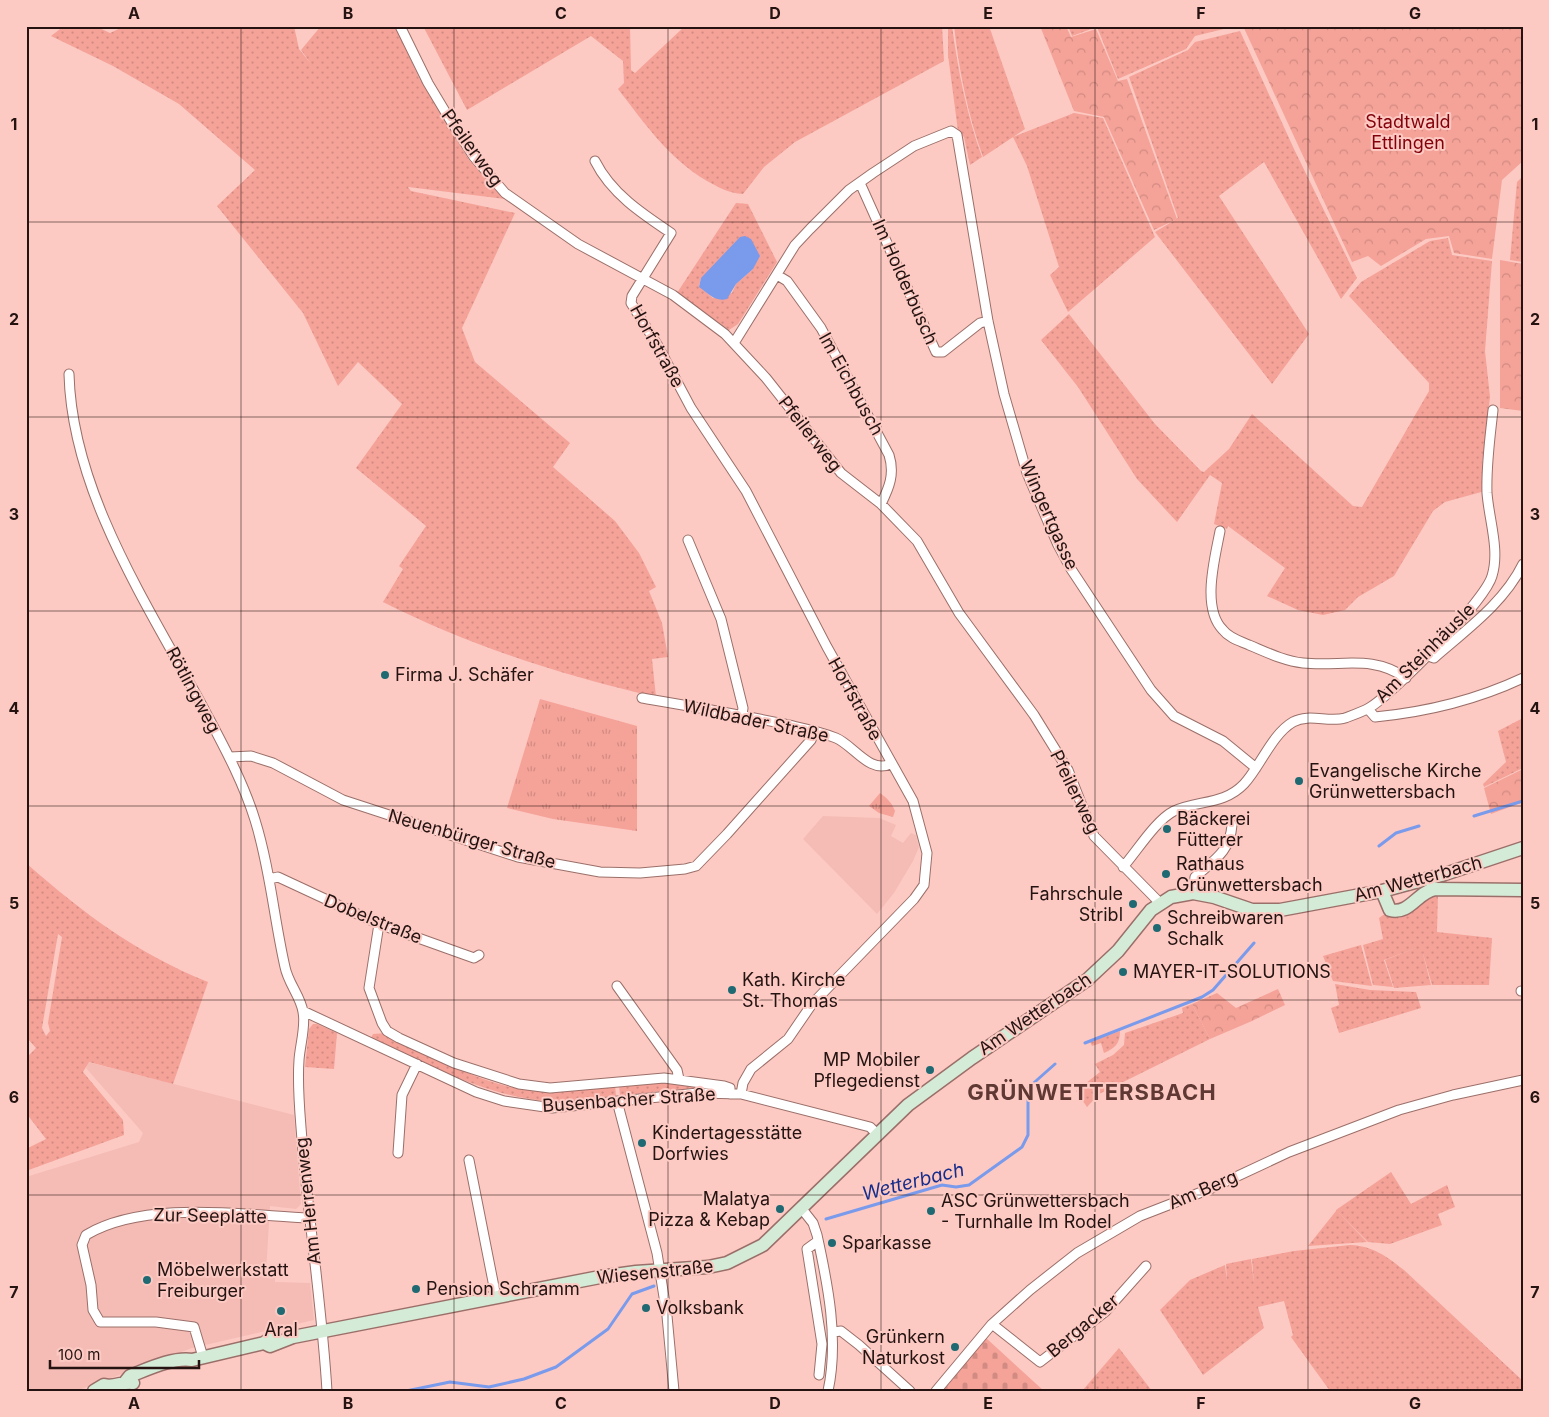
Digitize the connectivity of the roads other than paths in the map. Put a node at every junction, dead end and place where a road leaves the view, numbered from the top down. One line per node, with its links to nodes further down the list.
1 (400, 26): 5 (street, Pfeilerweg)
2 (595, 161): 5 (street)
3 (860, 182): 4 (street); 6 (street, Im Holderbusch); 6 (street, Wingertgasse)
4 (777, 275): 7 (street); 10 (street, Im Eichbusch)
5 (643, 277): 7 (street, Pfeilerweg); 22 (street, Horfstraße)
6 (988, 321): 23 (street, Wingertgasse)
7 (734, 343): 10 (street, Pfeilerweg)
8 (69, 374): 21 (street, Rötlingweg)
9 (1493, 410): 14 (street, Am Steinhäusle)
10 (881, 504): 26 (street, Pfeilerweg)
11 (1220, 531): 15 (street)
12 (688, 540): 19 (street)
13 (1523, 564): 14 (street)
14 (1426, 655): 15 (street, Am Steinhäusle)
15 (1406, 678): 18 (street, Am Steinhäusle)
16 (1523, 678): 18 (street)
17 (642, 698): 19 (street, Wildbader Straße)
18 (1368, 709): 23 (street, Am Steinhäusle)
19 (742, 715): 20 (street, Wildbader Straße)
20 (814, 732): 21 (street, Neuenbürger Straße); 22 (street, Wildbader Straße)
21 (230, 757): 27 (street, Rötlingweg)
22 (890, 764): 40 (street, Horfstraße)
23 (1256, 768): 26 (street, Am Steinhäusle)
24 (1232, 825): 30 (street)
25 (1523, 848): 29 (main road, Am Wetterbach)
26 (1123, 867): 31 (street, Pfeilerweg)
27 (269, 879): 32 (street, Dobelstraße); 35 (street, Rötlingweg)
28 (1523, 890): 29 (main road)
29 (1382, 891): 30 (main road, Am Wetterbach)
30 (1193, 893): 31 (main road, Am Wetterbach)
31 (1160, 903): 42 (main road, Am Wetterbach)
32 (379, 924): 33 (street, Dobelstraße); 37 (street)
33 (479, 955)
34 (617, 986): 37 (street)
35 (303, 1012): 36 (street, Busenbacher Straße); 46 (street, Am Herrenweg)
36 (417, 1064): 41 (street, Busenbacher Straße); 43 (street)
37 (679, 1079): 39 (street)
38 (1523, 1080): 51 (street, Am Berg)
39 (730, 1094): 40 (street, Busenbacher Straße); 41 (street, Busenbacher Straße)
40 (742, 1094): 42 (street, Busenbacher Straße)
41 (617, 1101): 49 (street)
42 (878, 1135): 45 (main road, Am Wetterbach)
43 (398, 1153)
44 (469, 1160): 50 (street)
45 (802, 1209): 47 (street); 49 (main road, Wiesenstraße)
46 (309, 1218): 52 (street, Am Herrenweg); 54 (street, Zur Seeplatte)
47 (818, 1241): 53 (street); 55 (street)
48 (1146, 1266): 51 (street, Bergacker)
49 (659, 1271): 50 (main road, Wiesenstraße); 59 (street)
50 (496, 1297): 52 (main road, Wiesenstraße)
51 (992, 1324): 62 (street, Am Berg)
52 (323, 1331): 54 (main road, Wiesenstraße); 58 (street, Am Herrenweg)
53 (833, 1332): 60 (street); 61 (street)
54 (197, 1359): 56 (main road, Wiesenstraße)
55 (819, 1375)
56 (114, 1387): 57 (main road, Wiesenstraße)
57 (94, 1391)
58 (327, 1391)
59 (674, 1391)
60 (828, 1391)
61 (910, 1391)
62 (936, 1391)

